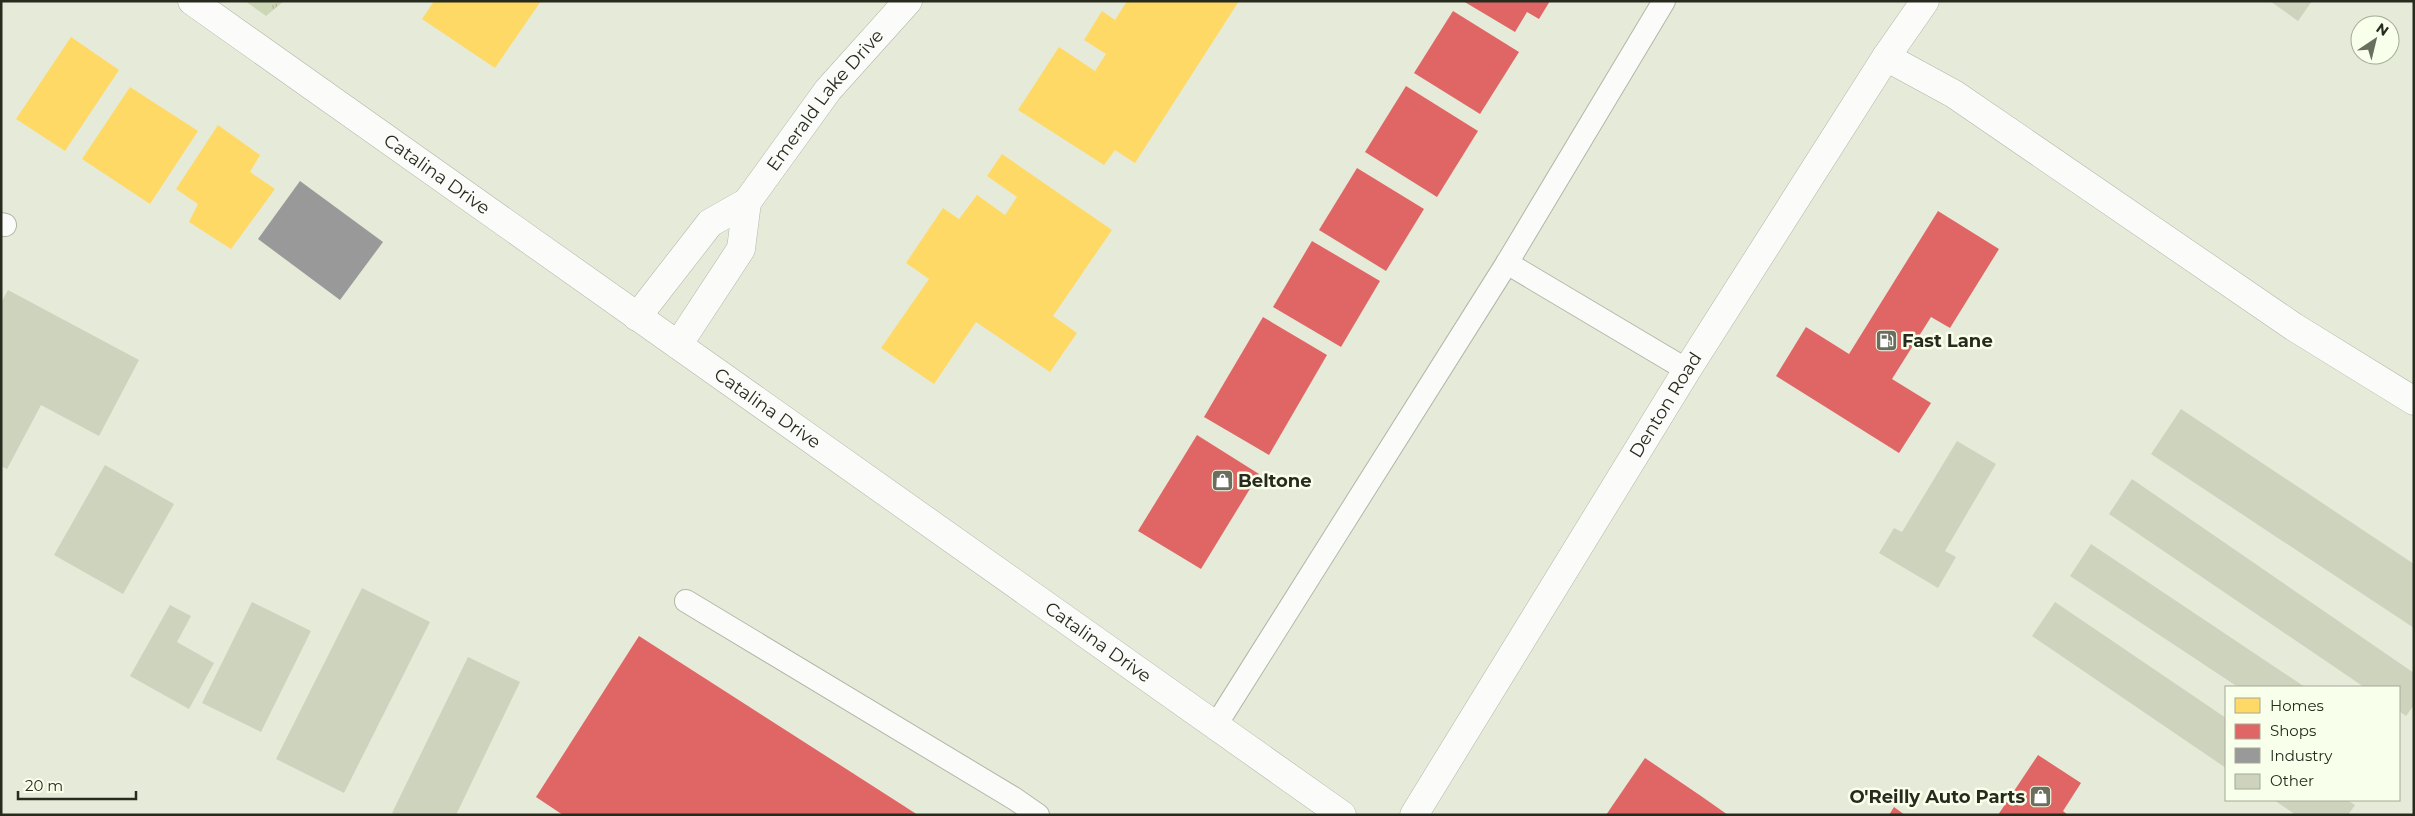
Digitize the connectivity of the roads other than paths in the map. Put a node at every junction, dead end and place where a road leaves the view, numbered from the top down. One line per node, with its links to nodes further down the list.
1 (192, 1): 8 (street, Catalina Drive)
2 (908, 1): 6 (street, Emerald Lake Drive)
3 (1664, 1): 7 (lane)
4 (1925, 1): 5 (street, Denton Road)
5 (1886, 57): 10 (street, Denton Road); 11 (street)
6 (747, 202): 8 (street, Emerald Lake Drive); 9 (street, Emerald Lake Drive)
7 (1507, 263): 10 (lane); 13 (lane)
8 (637, 317): 9 (street, Catalina Drive)
9 (678, 345): 13 (street, Catalina Drive)
10 (1686, 370): 16 (street, Denton Road)
11 (2414, 401)
12 (686, 601): 14 (lane)
13 (1216, 725): 15 (street, Catalina Drive)
14 (1038, 815)
15 (1342, 815)
16 (1414, 815)

